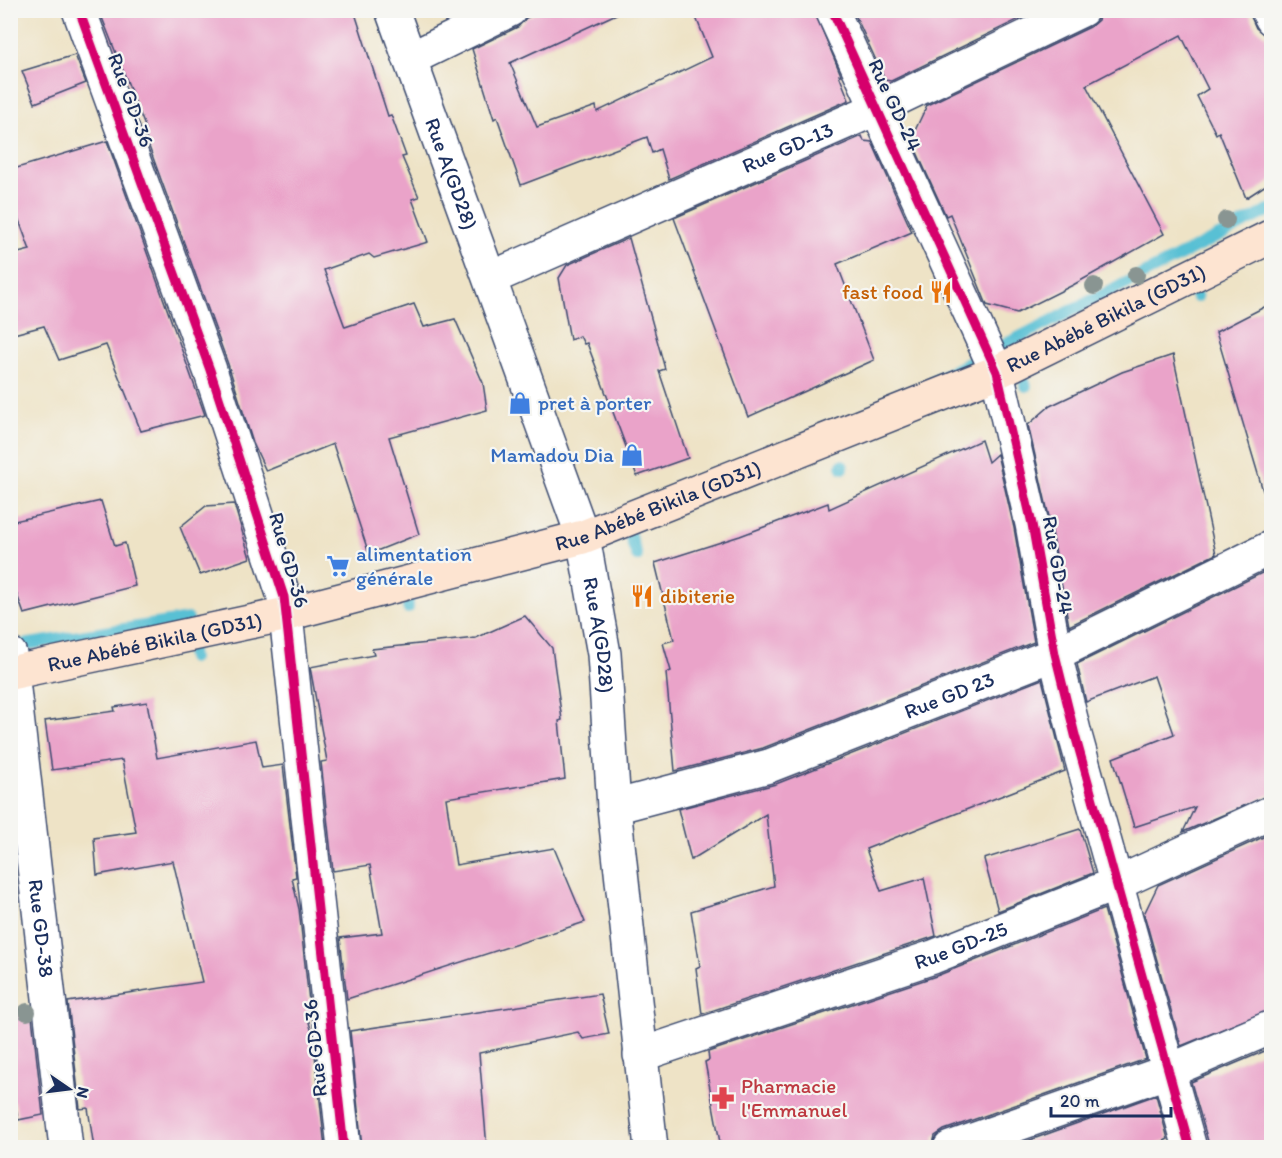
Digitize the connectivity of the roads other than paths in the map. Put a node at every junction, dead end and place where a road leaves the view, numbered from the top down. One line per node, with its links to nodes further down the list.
1 (79, 10): 15 (street, Rue GD-36)
2 (392, 10): 8 (street, Rue A(GD28))
3 (510, 10): 8 (street)
4 (832, 10): 9 (street, Rue GD-24)
5 (1082, 10): 9 (street, Rue GD-13)
6 (1267, 10): 7 (street)
7 (1272, 19)
8 (410, 59): 11 (street, Rue A(GD28))
9 (878, 108): 11 (street, Rue GD-13); 12 (street, Rue GD-24)
10 (1272, 236): 12 (main road, Rue Abébé Bikila (GD31))
11 (491, 278): 13 (street, Rue A(GD28))
12 (997, 372): 13 (main road, Rue Abébé Bikila (GD31)); 16 (street, Rue GD-24)
13 (583, 537): 15 (main road, Rue Abébé Bikila (GD31)); 18 (street, Rue A(GD28))
14 (1272, 547): 16 (street, Rue GD 23)
15 (287, 614): 17 (main road, Rue Abébé Bikila (GD31)); 25 (street, Rue GD-36)
16 (1056, 654): 18 (street, Rue GD 23); 20 (street, Rue GD-24)
17 (12, 667): 24 (street, Rue GD-38)
18 (614, 807): 22 (street, Rue A(GD28))
19 (1272, 812): 20 (street, Rue GD-25)
20 (1118, 883): 22 (street, Rue GD-25); 23 (street, Rue GD-24)
21 (1272, 1027): 23 (street)
22 (640, 1055): 26 (street, Rue A(GD28))
23 (1169, 1071): 27 (street); 28 (street, Rue GD-24)
24 (66, 1148)
25 (344, 1148)
26 (651, 1148)
27 (950, 1148)
28 (1190, 1148)

